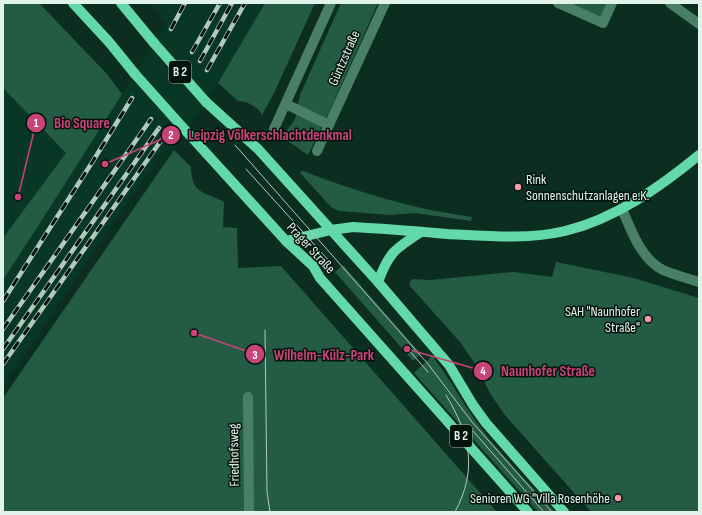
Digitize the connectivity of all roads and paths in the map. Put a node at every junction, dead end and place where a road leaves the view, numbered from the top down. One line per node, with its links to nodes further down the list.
1 (73, 3): 17 (main road, Prager Straße / B 2, bridge)
2 (121, 3): 15 (main road, Prager Straße / B 2, bridge)
3 (331, 3): 9 (street)
4 (385, 3): 10 (street, Güntzstraße)
5 (558, 3): 6 (street)
6 (612, 3)
7 (670, 3): 8 (street)
8 (699, 24)
9 (286, 104): 10 (street); 11 (street)
10 (329, 125): 12 (street, Güntzstraße)
11 (274, 129)
12 (317, 151)
13 (699, 155): 14 (main road)
14 (622, 209): 16 (main road); 19 (street)
15 (331, 230): 16 (main road); 17 (main road); 18 (main road, Prager Straße / B 2)
16 (421, 232): 18 (main road)
17 (286, 240): 22 (main road, Prager Straße / B 2)
18 (378, 282): 23 (main road, Prager Straße / B 2)
19 (699, 282)
20 (248, 397): 21 (street, Friedhofsweg)
21 (249, 512)
22 (528, 512)
23 (564, 512)

